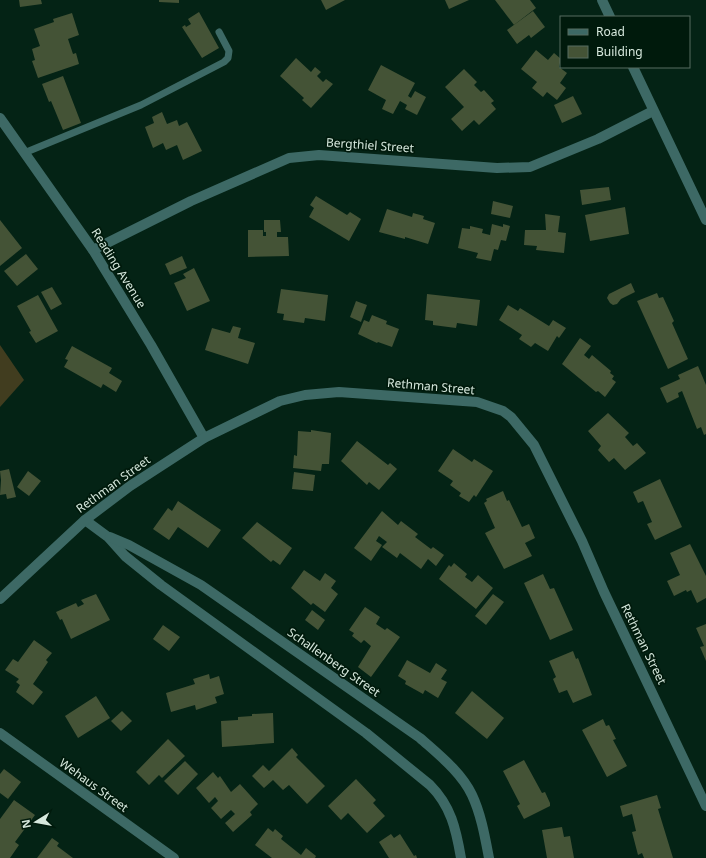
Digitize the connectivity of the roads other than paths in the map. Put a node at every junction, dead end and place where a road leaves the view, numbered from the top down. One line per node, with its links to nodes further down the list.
1 (602, 0): 2 (street)
2 (610, 16)
3 (219, 32): 7 (lane)
4 (632, 68): 5 (street)
5 (653, 111): 8 (street); 9 (street, Bergthiel Street)
6 (0, 118): 7 (street, Reading Avenue)
7 (24, 153): 9 (street, Reading Avenue)
8 (706, 220)
9 (93, 250): 10 (street, Reading Avenue)
10 (204, 438): 11 (street, Rethman Street); 15 (street, Rethman Street)
11 (84, 520): 12 (street, Schallenberg Street); 13 (street, Rethman Street)
12 (108, 537): 17 (street, Schallenberg Street); 18 (street, Schallenberg Street)
13 (0, 599)
14 (0, 732): 16 (street, Wehaus Street)
15 (706, 806)
16 (174, 858)
17 (461, 858)
18 (489, 858)

